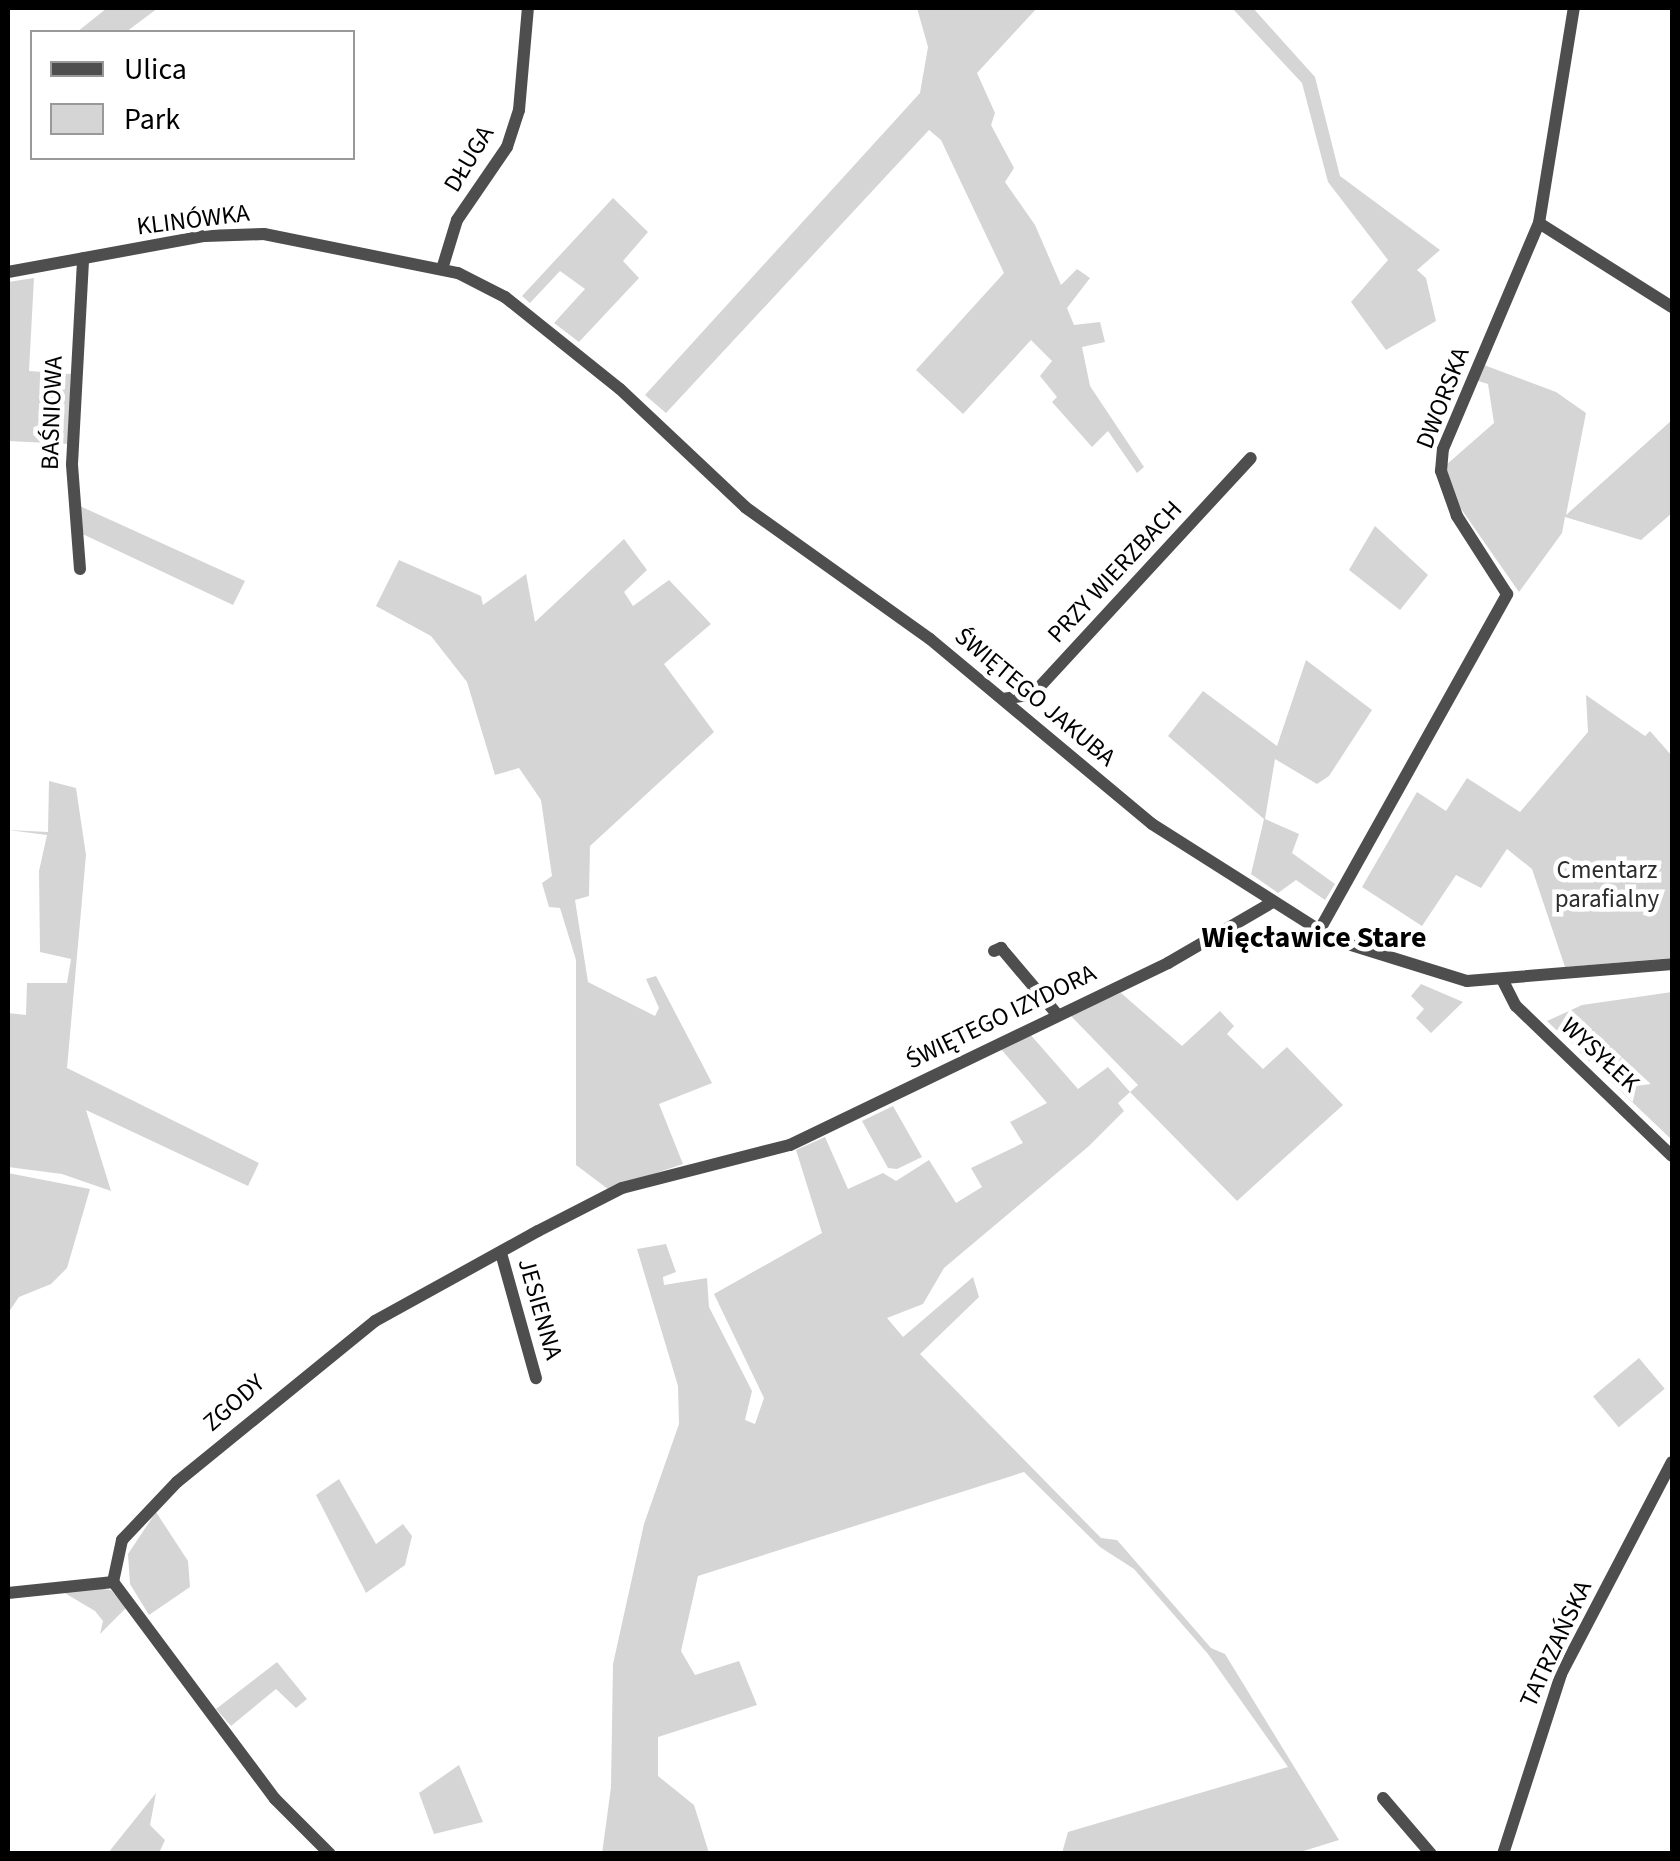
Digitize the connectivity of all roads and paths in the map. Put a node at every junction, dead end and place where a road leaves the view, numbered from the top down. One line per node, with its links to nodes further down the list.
1 (528, 8): 5 (street, DŁUGA)
2 (1574, 8): 3 (street, DWORSKA)
3 (1539, 223): 7 (street); 12 (street, DWORSKA)
4 (83, 258): 5 (street, KLINÓWKA); 6 (street, KLINÓWKA); 9 (street, BAŚNIOWA)
5 (442, 269): 10 (street, ŚWIĘTEGO JAKUBA)
6 (8, 272)
7 (1672, 307)
8 (1251, 458): 10 (street, PRZY WIERZBACH)
9 (80, 569)
10 (1002, 699): 11 (street, ŚWIĘTEGO JAKUBA)
11 (1271, 903): 12 (street, ŚWIĘTEGO JAKUBA); 16 (street, ŚWIĘTEGO IZYDORA)
12 (1319, 931): 15 (street, ŚWIĘTEGO JAKUBA)
13 (994, 951): 16 (street)
14 (1672, 964): 15 (street, ŚWIĘTEGO JAKUBA)
15 (1504, 981): 17 (street, WYSYŁEK)
16 (1056, 1013): 18 (street, ŚWIĘTEGO IZYDORA)
17 (1672, 1156)
18 (743, 1158): 19 (street, ZGODY)
19 (501, 1253): 20 (street, JESIENNA); 22 (street, ZGODY)
20 (536, 1378)
21 (1672, 1462): 27 (street, TATRZAŃSKA)
22 (112, 1582): 23 (street); 25 (street)
23 (8, 1593)
24 (1383, 1798): 26 (street)
25 (330, 1854)
26 (1431, 1854)
27 (1503, 1854)

